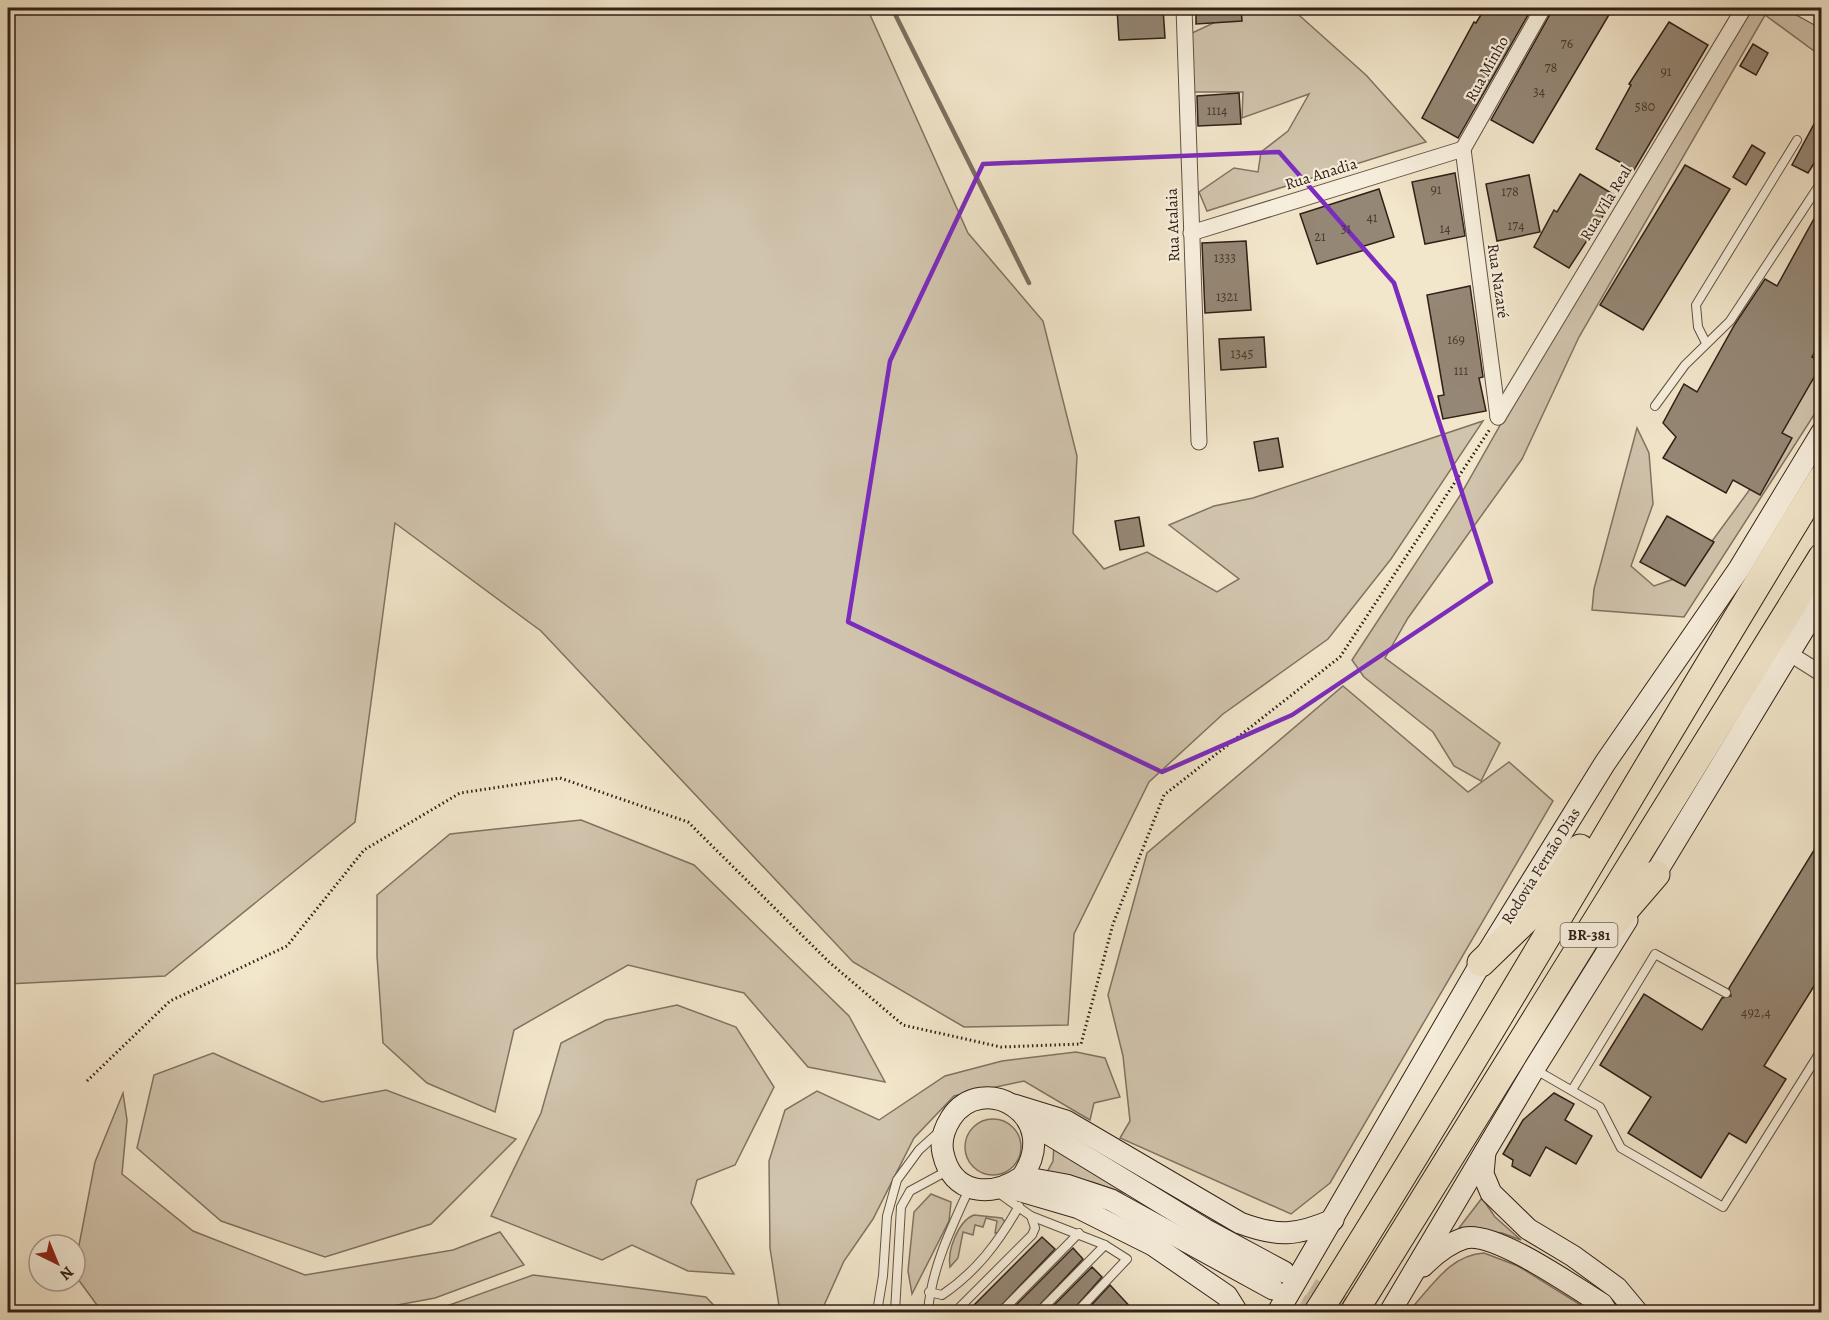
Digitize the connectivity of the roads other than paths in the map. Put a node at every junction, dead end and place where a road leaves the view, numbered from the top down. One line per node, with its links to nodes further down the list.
1 (1184, 8): 9 (street, Rua Atalaia)
2 (1543, 8): 7 (street, Rua Minho)
3 (1744, 8): 12 (street, Rua Vila Real)
4 (1800, 8): 5 (street)
5 (1821, 20)
6 (1797, 140): 10 (lane)
7 (1463, 149): 9 (street, Rua Anadia); 12 (street, Rua Nazaré)
8 (1821, 181): 10 (lane)
9 (1191, 233): 14 (street, Rua Atalaia)
10 (1706, 343): 11 (lane)
11 (1655, 406)
12 (1498, 417)
13 (1821, 432): 22 (main road, Rodovia Fernão Dias)
14 (1198, 442)
15 (1821, 478): 20 (highway, BR-381)
16 (1821, 557): 24 (highway, BR-381)
17 (1821, 599): 18 (main road, BR-381)
18 (1787, 652): 19 (street); 21 (main road, BR-381)
19 (1821, 674)
20 (1700, 677): 22 (highway); 53 (highway, BR-381)
21 (1656, 874): 24 (highway); 26 (main road, BR-381)
22 (1481, 963): 37 (main road, Rodovia Fernão Dias)
23 (1726, 993): 27 (lane)
24 (1548, 1000): 54 (highway, BR-381)
25 (1821, 1049): 27 (lane)
26 (1534, 1069): 27 (lane); 31 (main road, BR-381)
27 (1572, 1090)
28 (1010, 1104): 29 (main road); 30 (main road); 37 (main road)
29 (1029, 1122): 33 (main road); 33 (main road)
30 (945, 1126): 32 (main road); 43 (lane)
31 (1485, 1151): 40 (main road, BR-381); 57 (main road)
32 (949, 1170): 34 (main road); 42 (lane)
33 (1008, 1185): 34 (main road); 35 (lane); 51 (main road)
34 (969, 1188): 41 (lane)
35 (1019, 1206): 36 (lane); 41 (lane)
36 (1031, 1216): 38 (lane); 47 (lane)
37 (1333, 1220): 52 (main road, Rodovia Fernão Dias)
38 (1078, 1233): 39 (lane); 48 (lane)
39 (1105, 1245): 49 (lane); 50 (lane)
40 (1409, 1279): 55 (main road, BR-381); 56 (main road)
41 (929, 1292): 46 (lane)
42 (898, 1295): 44 (lane); 45 (lane)
43 (877, 1312)
44 (895, 1312)
45 (902, 1312)
46 (928, 1312)
47 (955, 1312)
48 (1001, 1312)
49 (1039, 1312)
50 (1077, 1312)
51 (1237, 1312)
52 (1278, 1312)
53 (1318, 1312)
54 (1354, 1312)
55 (1390, 1312)
56 (1607, 1312)
57 (1637, 1312)

